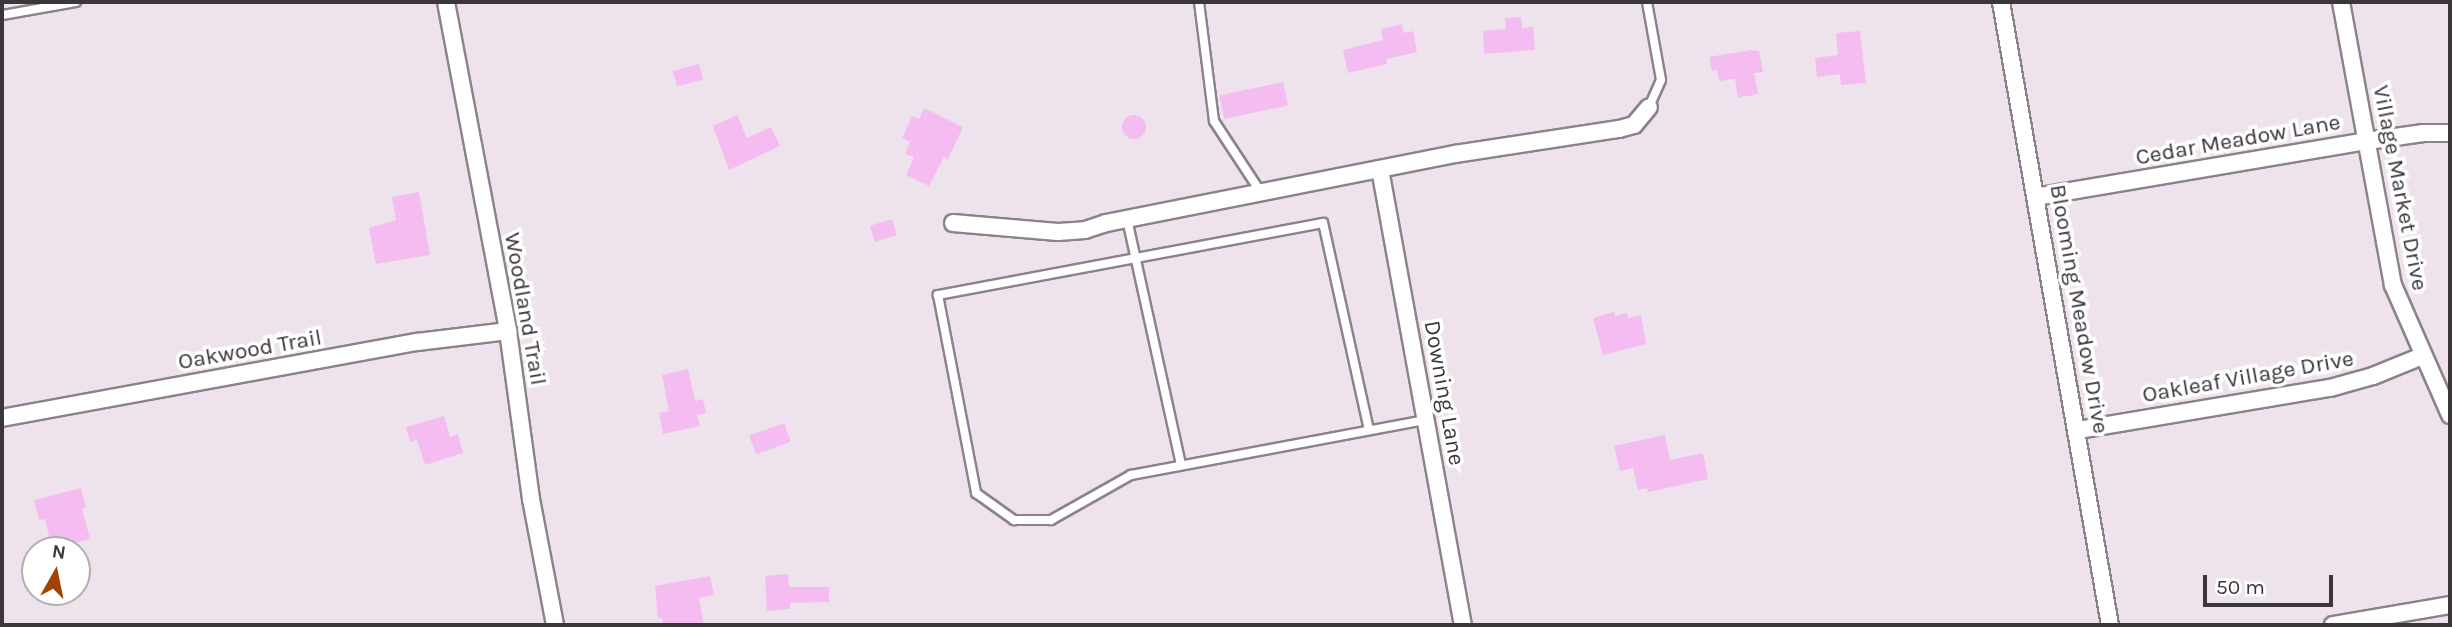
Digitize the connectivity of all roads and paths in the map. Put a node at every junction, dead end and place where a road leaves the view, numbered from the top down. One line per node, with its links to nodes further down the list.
1 (76, 2): 7 (lane)
2 (446, 2): 17 (street, Woodland Trail)
3 (1199, 2): 12 (lane)
4 (1647, 2): 8 (lane)
5 (2000, 2): 13 (street, Blooming Meadow Drive)
6 (2342, 2): 10 (street, Village Market Drive)
7 (2, 15)
8 (1649, 107): 11 (street)
9 (2450, 133): 10 (street, Cedar Meadow Lane)
10 (2367, 141): 13 (street, Cedar Meadow Lane); 18 (street, Village Market Drive)
11 (1381, 169): 12 (street); 21 (street, Downing Lane)
12 (1262, 194): 14 (street)
13 (2035, 197): 23 (street, Blooming Meadow Drive)
14 (1127, 219): 15 (street); 16 (lane)
15 (953, 223)
16 (1135, 257): 22 (lane); 24 (lane); 24 (lane)
17 (508, 331): 20 (street, Oakwood Trail); 26 (street, Woodland Trail)
18 (2422, 356): 19 (street, Village Market Drive); 23 (street, Oakleaf Village Drive)
19 (2450, 415)
20 (2, 418)
21 (1426, 420): 22 (lane); 27 (street, Downing Lane)
22 (1369, 430): 24 (lane)
23 (2078, 430): 28 (street, Blooming Meadow Drive)
24 (1181, 465)
25 (2450, 605): 29 (street)
26 (555, 625)
27 (1463, 625)
28 (2110, 625)
29 (2333, 625)

